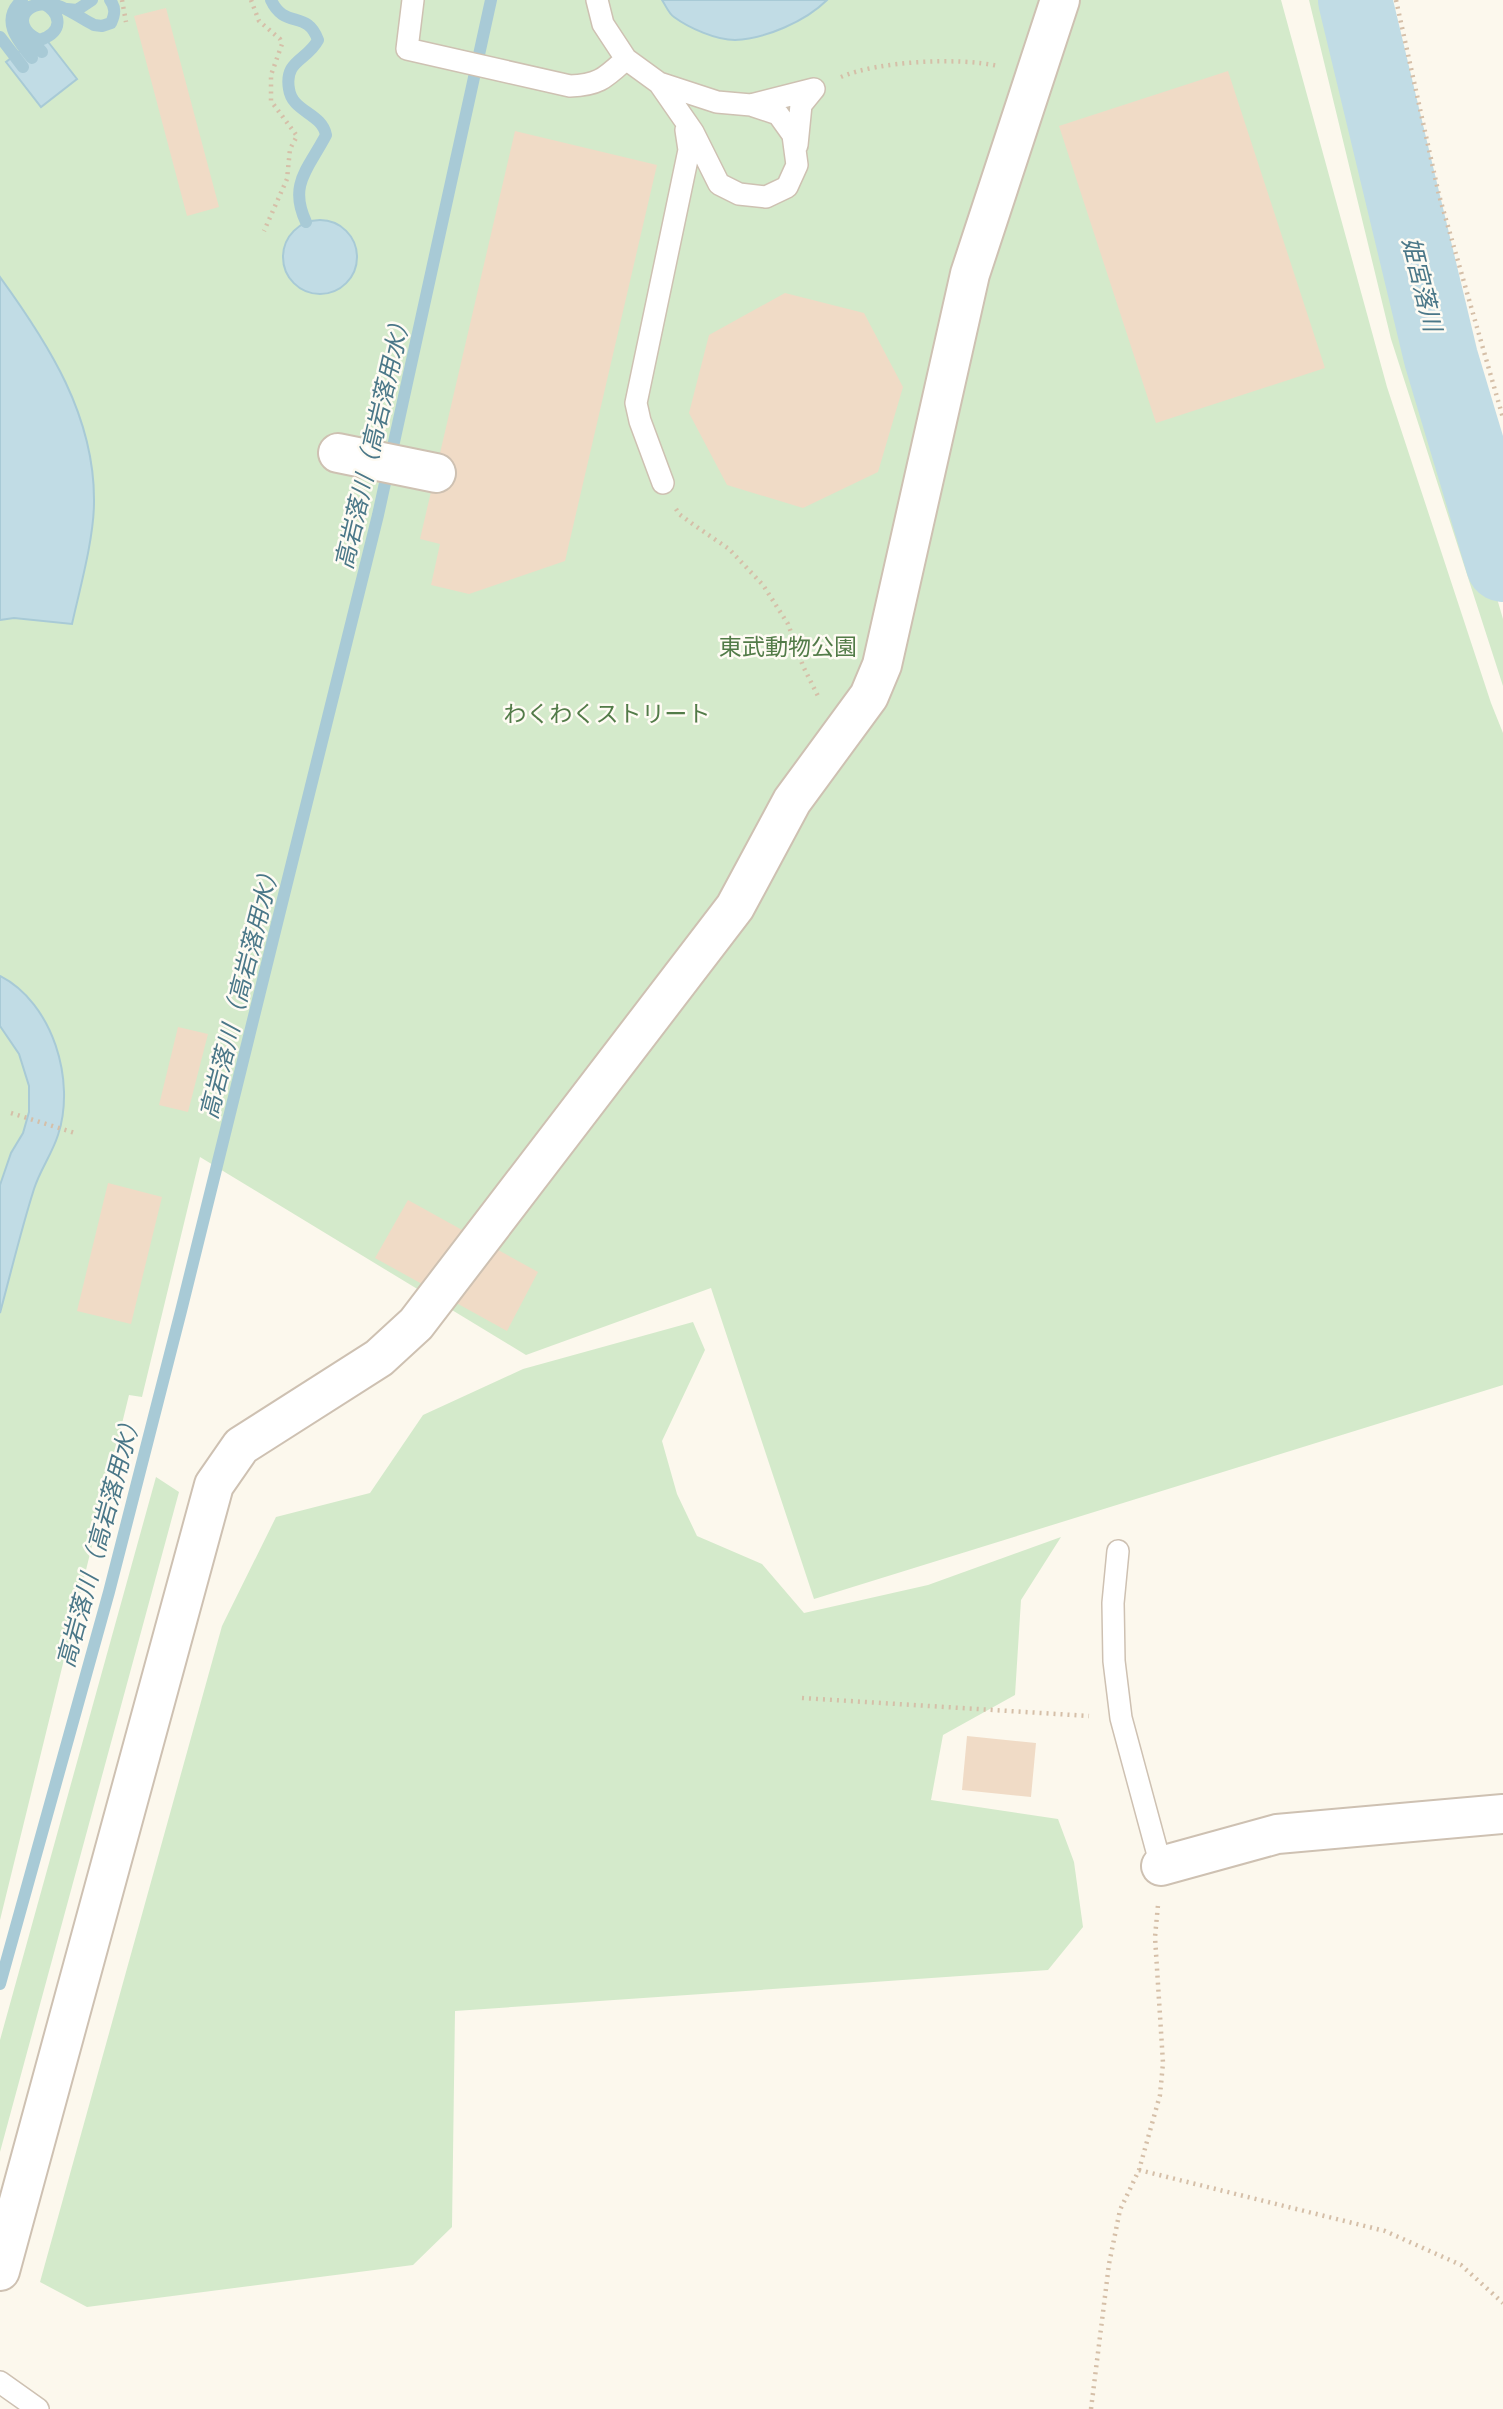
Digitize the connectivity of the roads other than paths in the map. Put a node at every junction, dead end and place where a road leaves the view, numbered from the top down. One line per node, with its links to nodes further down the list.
1 (413, 0): 4 (lane)
2 (597, 0): 4 (lane)
3 (1060, 0): 17 (street)
4 (626, 59): 5 (lane)
5 (659, 83): 6 (lane); 7 (lane)
6 (751, 105): 8 (lane); 8 (lane)
7 (677, 108): 9 (lane); 10 (lane)
8 (797, 165): 9 (lane)
9 (739, 194): 10 (lane)
10 (674, 215): 13 (lane)
11 (338, 453): 12 (street)
12 (436, 473)
13 (663, 483)
14 (1118, 1551): 16 (lane)
15 (1503, 1814): 16 (street)
16 (1161, 1866)
17 (0, 2271)
18 (0, 2382): 19 (lane)
19 (38, 2409)

